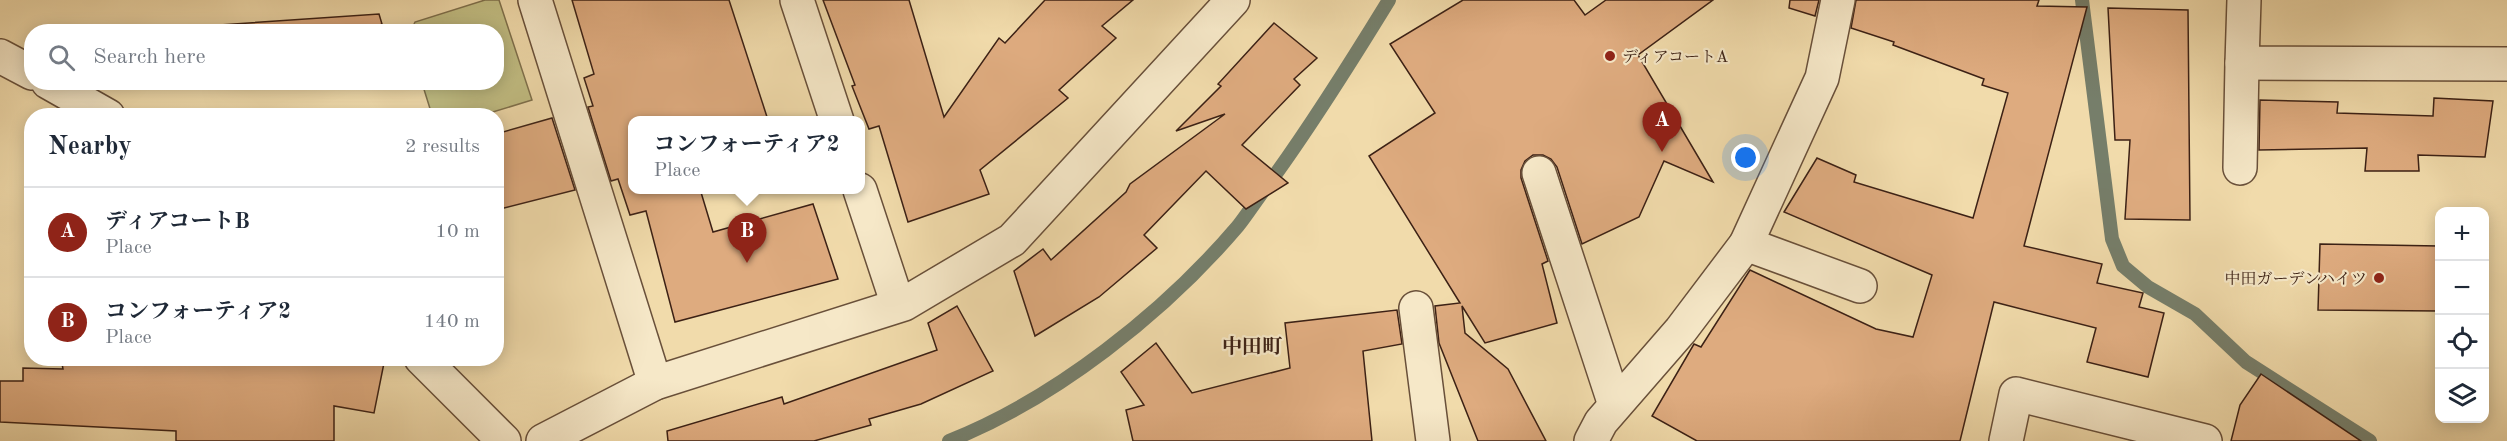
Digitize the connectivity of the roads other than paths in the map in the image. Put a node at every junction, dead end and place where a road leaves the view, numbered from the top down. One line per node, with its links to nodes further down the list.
1 (535, 0): 21 (street)
2 (797, 0): 12 (street)
3 (1233, 0): 18 (street)
4 (1838, 0): 16 (street)
5 (2244, 0): 7 (street)
6 (0, 56): 9 (street)
7 (2241, 63): 8 (street); 13 (street)
8 (2507, 64)
9 (24, 69)
10 (62, 90): 11 (street)
11 (94, 108)
12 (836, 116)
13 (2240, 168)
14 (1539, 173): 22 (street)
15 (862, 194): 18 (street)
16 (1746, 244): 17 (street); 22 (street)
17 (1860, 286)
18 (898, 305): 21 (street)
19 (1416, 308): 25 (street)
20 (429, 366): 23 (street)
21 (655, 383): 24 (street)
22 (1615, 405): 26 (street)
23 (504, 441)
24 (543, 441)
25 (1433, 441)
26 (1591, 441)
27 (2006, 441): 28 (street)
28 (2205, 441)

